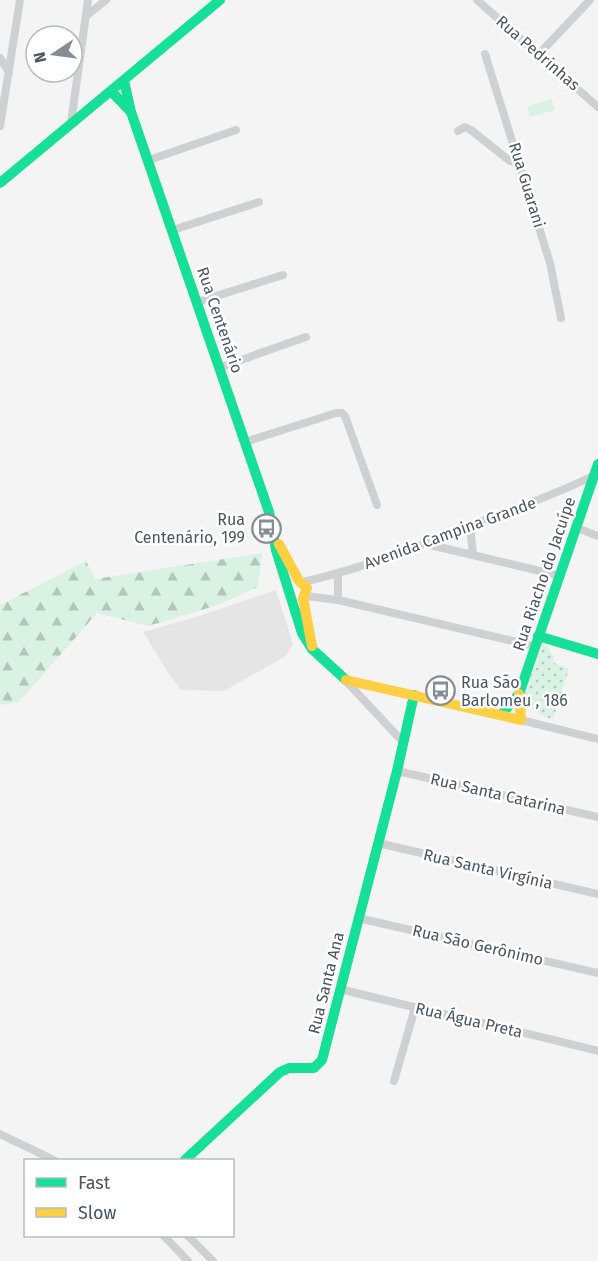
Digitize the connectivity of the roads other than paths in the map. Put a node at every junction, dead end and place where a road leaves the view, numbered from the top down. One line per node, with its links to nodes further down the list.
1 (20, 0): 11 (street)
2 (88, 0): 7 (street)
3 (106, 0): 7 (street)
4 (220, 0): 13 (street)
5 (477, 0): 9 (street, Rua Pedrinhas)
6 (590, 0): 9 (street)
7 (86, 16): 17 (street)
8 (485, 54): 22 (street, Rua Guarani)
9 (539, 54): 15 (street, Rua Pedrinhas)
10 (0, 58): 11 (street)
11 (9, 72): 12 (street); 18 (street)
12 (0, 74)
13 (124, 81): 14 (street); 16 (street, Rua Centenário)
14 (111, 92): 16 (street, Rua Centenário); 17 (street)
15 (598, 107)
16 (131, 112): 21 (street, Rua Centenário)
17 (71, 124): 23 (street)
18 (0, 126)
19 (236, 130): 21 (street)
20 (458, 131): 22 (street)
21 (148, 160): 25 (street, Rua Centenário)
22 (520, 163): 28 (street, Rua Guarani)
23 (0, 183)
24 (259, 202): 25 (street)
25 (173, 230): 27 (street, Rua Centenário)
26 (283, 275): 27 (street)
27 (197, 302): 30 (street, Rua Centenário)
28 (561, 318)
29 (306, 337): 30 (street)
30 (221, 368): 31 (street, Rua Centenário)
31 (245, 442): 33 (street); 37 (street, Rua Centenário)
32 (596, 469): 34 (street, Avenida Campina Grande); 35 (street, Rua Riacho do Jacuípe)
33 (376, 505)
34 (470, 526): 38 (street, Avenida Campina Grande); 39 (street)
35 (577, 528): 36 (street); 41 (street, Rua Riacho do Jacuípe)
36 (598, 536)
37 (275, 538): 42 (street, Rua Centenário); 43 (street, Rua Centenário)
38 (424, 544): 39 (street); 40 (street, Avenida Campina Grande)
39 (473, 555): 41 (street)
40 (338, 574): 42 (street, Avenida Campina Grande); 45 (street)
41 (561, 576): 46 (street, Rua Riacho do Jacuípe)
42 (301, 581): 43 (street); 44 (street, Rua Centenário)
43 (289, 592): 44 (street); 47 (street, Rua Centenário)
44 (304, 597): 45 (street); 47 (street, Rua Centenário)
45 (338, 600): 46 (street)
46 (536, 641): 48 (street); 50 (street, Rua Riacho do Jacuípe)
47 (312, 649): 49 (street, Rua Centenário)
48 (598, 654)
49 (345, 680): 51 (street); 55 (street, Rua Centenário)
50 (519, 694): 52 (street, Rua Riacho do Jacuípe); 53 (street, Rua Riacho do Jacuípe)
51 (414, 695): 52 (street); 55 (street, Rua Santa Ana)
52 (501, 715): 53 (street)
53 (521, 720): 54 (street)
54 (598, 739)
55 (403, 742): 56 (street, Rua Santa Ana)
56 (397, 771): 57 (street, Rua Santa Catarina); 58 (street, Rua Santa Ana)
57 (598, 816)
58 (378, 843): 59 (street, Rua Santa Virgínia); 60 (street, Rua Santa Ana)
59 (598, 894)
60 (358, 918): 61 (street, Rua São Gerônimo); 62 (street, Rua Santa Ana)
61 (598, 974)
62 (340, 989): 63 (street, Rua Água Preta); 68 (street, Rua Santa Ana)
63 (415, 1008): 64 (street, Rua Água Preta); 65 (street)
64 (598, 1049)
65 (393, 1081)
66 (0, 1135): 67 (street)
67 (50, 1159)
68 (187, 1159)
69 (165, 1237): 71 (street)
70 (189, 1237): 72 (street)
71 (188, 1261)
72 (213, 1261)

